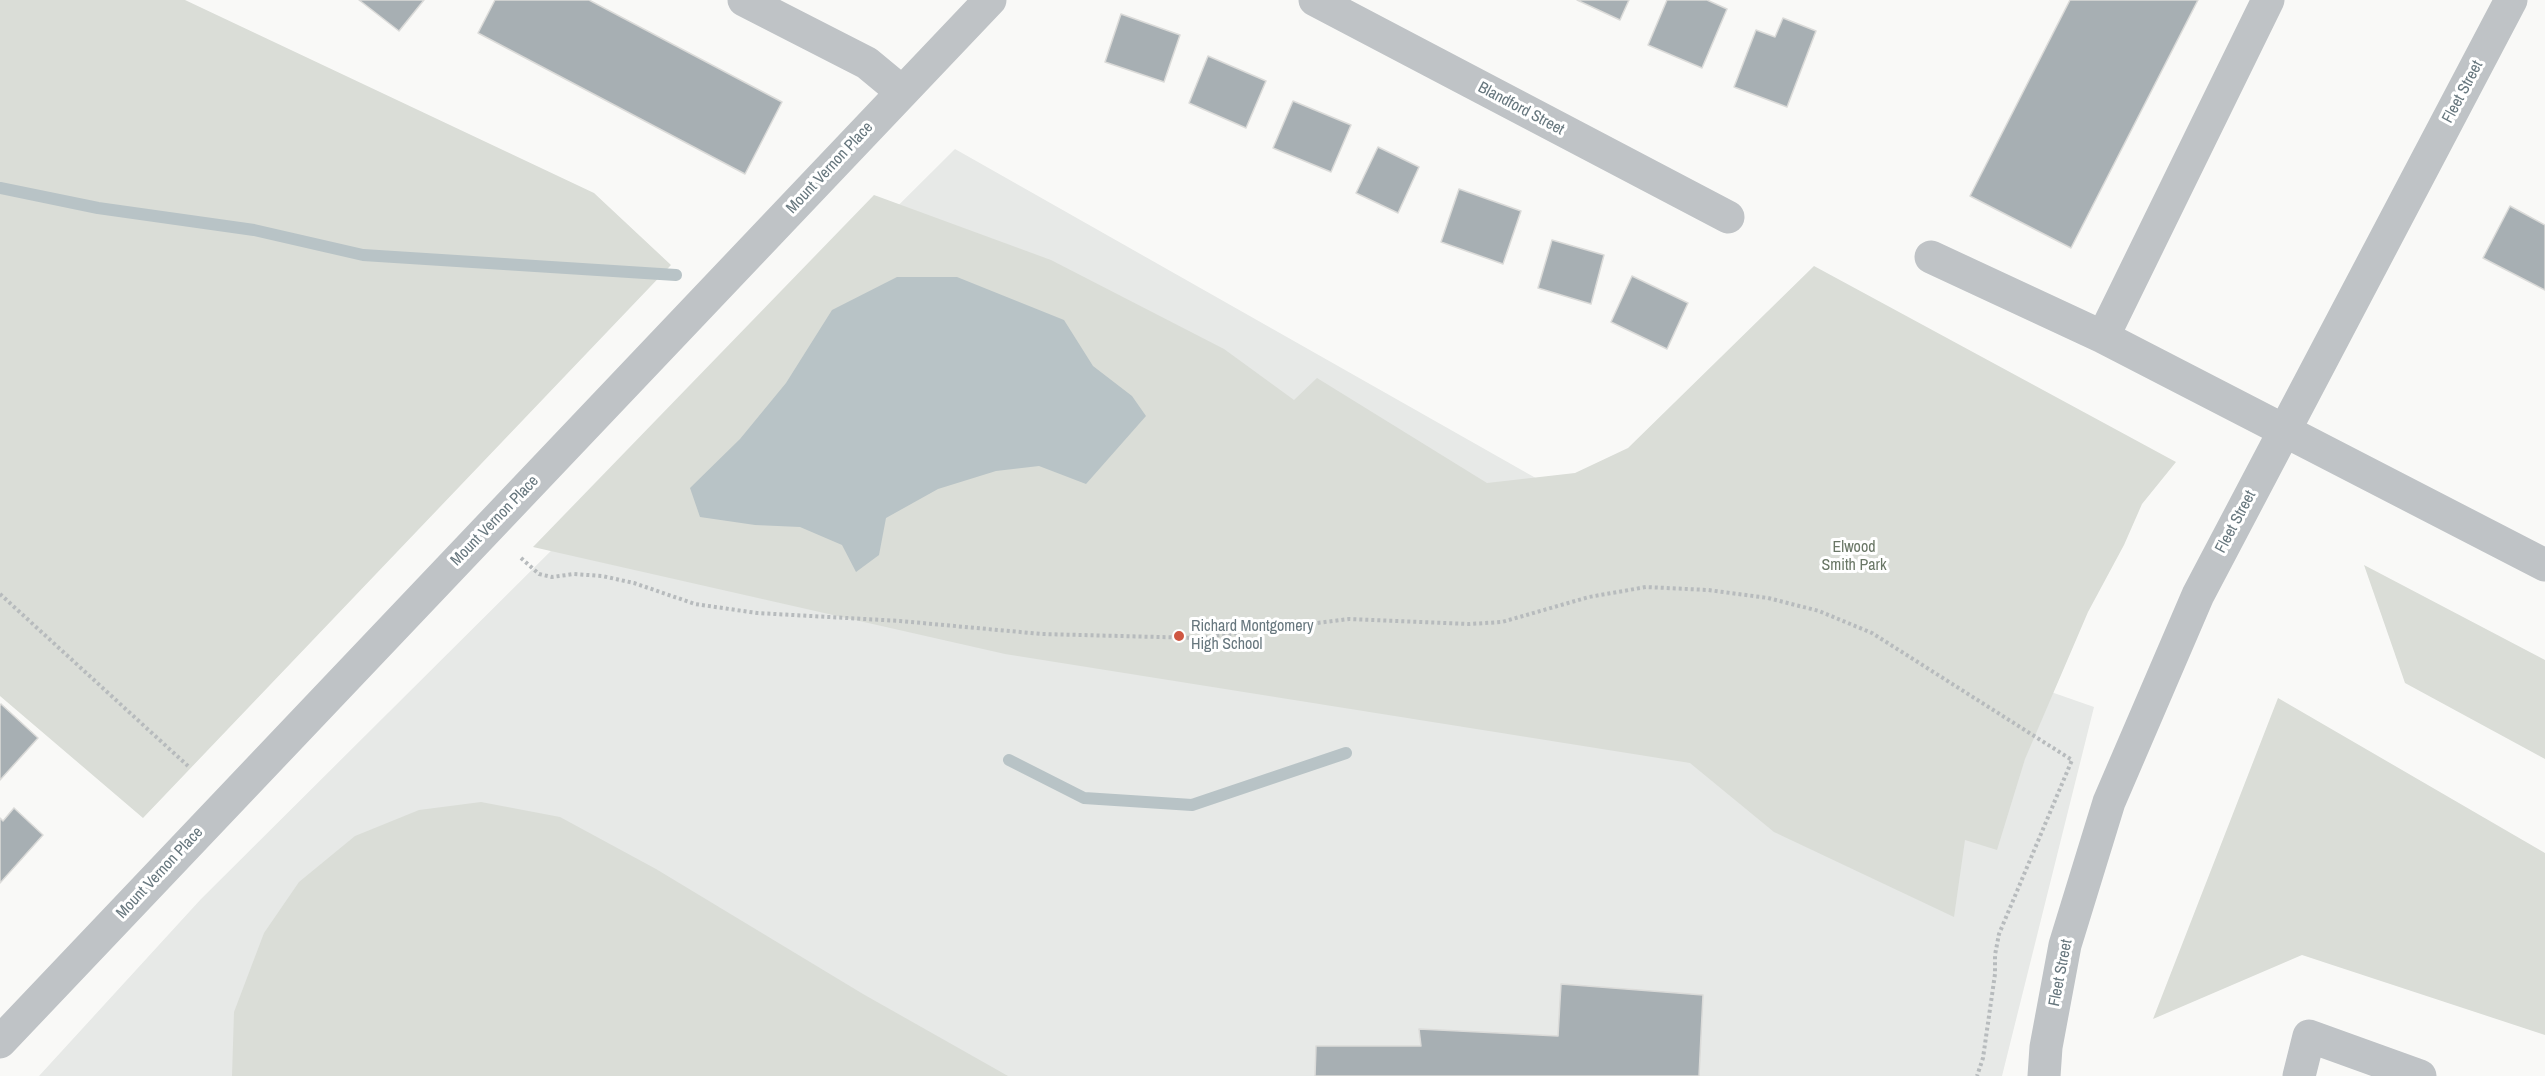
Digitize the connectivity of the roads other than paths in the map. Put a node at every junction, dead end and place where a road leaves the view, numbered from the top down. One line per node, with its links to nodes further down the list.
1 (744, 0): 6 (street)
2 (990, 0): 6 (street, Mount Vernon Place)
3 (1315, 0): 7 (street, Blandford Street)
4 (2268, 0): 9 (street)
5 (2511, 0): 10 (street, Fleet Street)
6 (902, 92): 12 (street, Mount Vernon Place)
7 (1728, 217)
8 (1931, 257): 9 (street)
9 (2103, 337): 10 (street)
10 (2285, 430): 11 (street); 13 (street, Fleet Street)
11 (2545, 565)
12 (0, 1042)
13 (2044, 1076)
14 (2299, 1076): 15 (street)
15 (2420, 1076)

